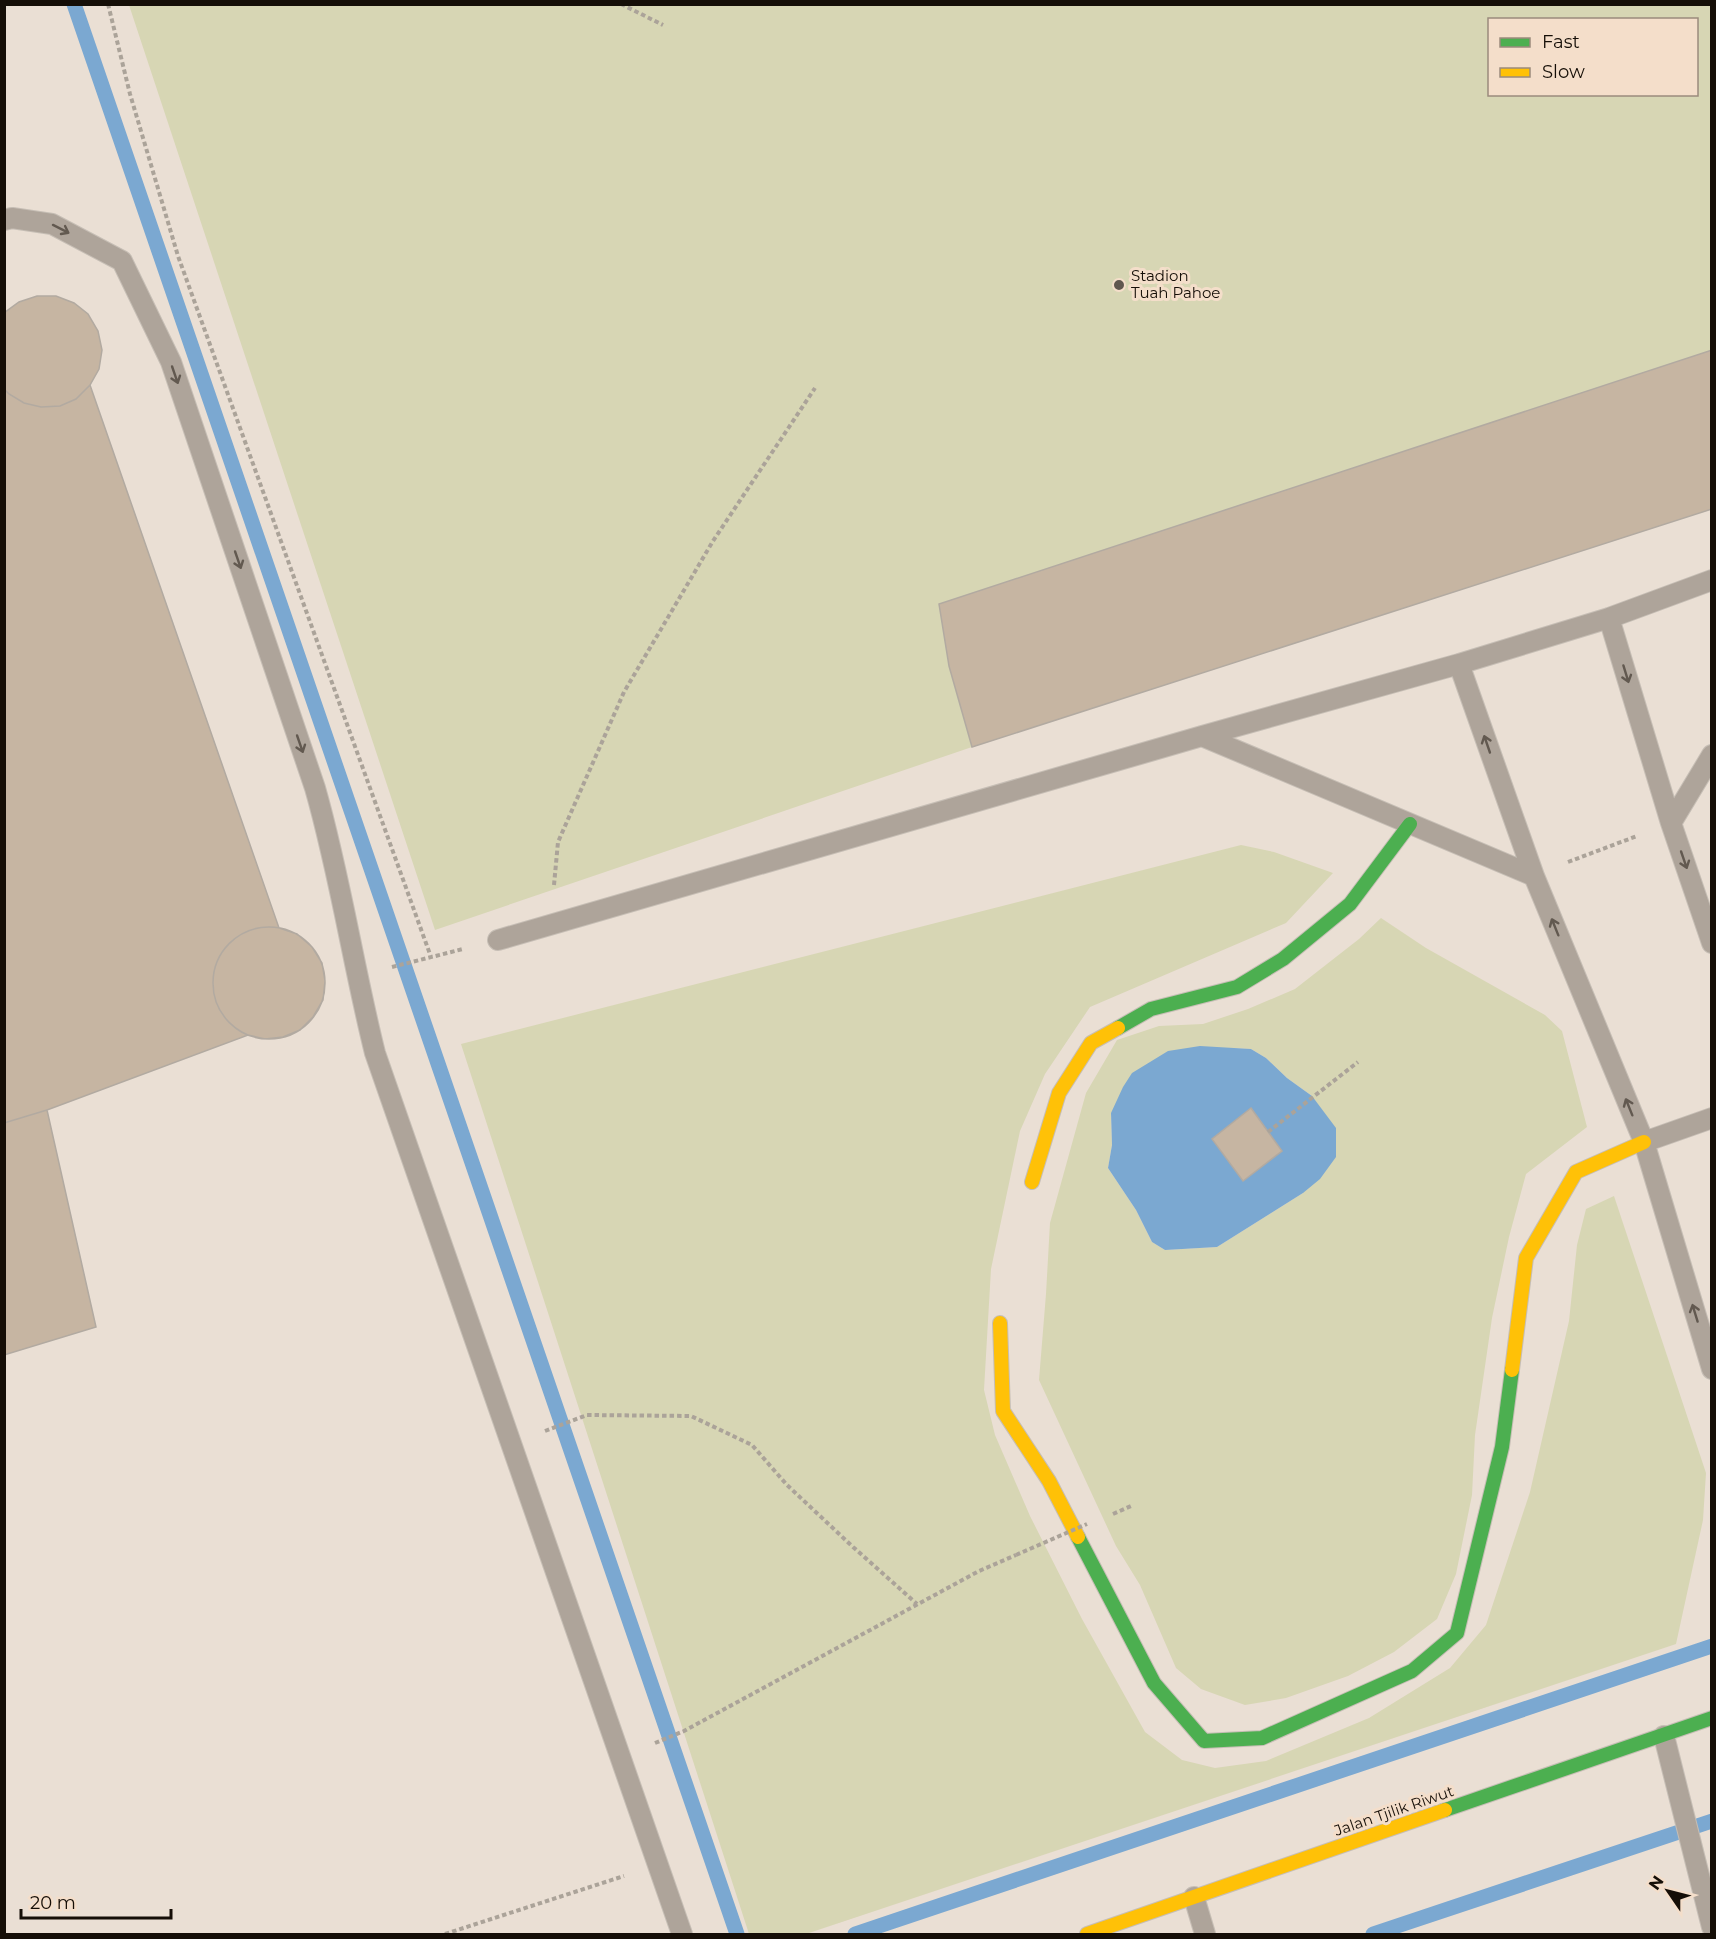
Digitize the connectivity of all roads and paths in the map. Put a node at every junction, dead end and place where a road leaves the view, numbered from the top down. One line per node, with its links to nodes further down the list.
1 (108, 4): 17 (path)
2 (621, 4): 3 (path)
3 (663, 25)
4 (4, 220): 33 (lane, one-way to 33)
5 (815, 388): 14 (path)
6 (1712, 580): 7 (lane)
7 (1609, 618): 8 (lane); 11 (lane, one-way to 11)
8 (1459, 664): 9 (lane); 13 (lane, one-way to 8)
9 (1202, 736): 12 (lane); 14 (lane)
10 (1712, 756): 11 (lane)
11 (1671, 823): 13 (path); 16 (lane, one-way to 16)
12 (1410, 824): 13 (lane); 22 (main road)
13 (1534, 876): 21 (lane, one-way to 13)
14 (551, 925): 15 (lane)
15 (498, 940)
16 (1712, 944)
17 (431, 957)
18 (1358, 1062): 20 (path)
19 (1712, 1118): 21 (lane)
20 (1268, 1132)
21 (1644, 1142): 23 (main road); 24 (lane, one-way to 21)
22 (1032, 1182)
23 (1000, 1323)
24 (1712, 1369)
25 (537, 1434): 29 (path)
26 (1131, 1506): 27 (path)
27 (1115, 1513)
28 (1088, 1524): 29 (path, bridge)
29 (917, 1604): 32 (path)
30 (1712, 1718): 31 (main road, Jalan Tjilik Riwut)
31 (1664, 1736): 34 (main road, Jalan Tjilik Riwut); 35 (lane)
32 (654, 1744)
33 (657, 1865): 37 (path); 38 (lane)
34 (1194, 1897): 36 (main road, Jalan Tjilik Riwut); 40 (lane)
35 (1712, 1927)
36 (1116, 1930): 39 (main road, Jalan Tjilik Riwut)
37 (445, 1935)
38 (682, 1935)
39 (1087, 1935)
40 (1205, 1935)

